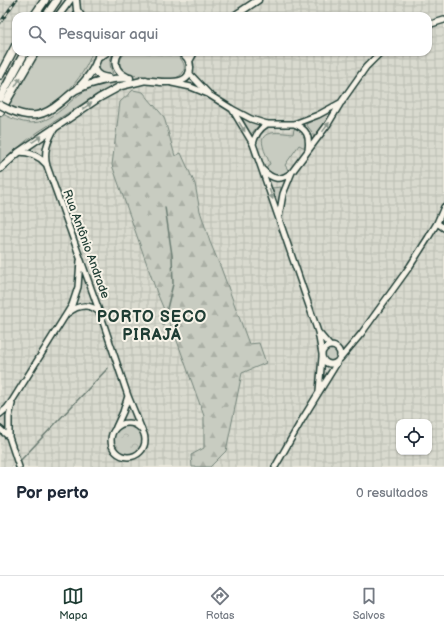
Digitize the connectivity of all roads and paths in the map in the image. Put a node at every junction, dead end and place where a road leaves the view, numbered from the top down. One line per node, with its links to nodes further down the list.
1 (44, 0): 6 (highway)
2 (57, 0): 7 (highway)
3 (70, 0): 8 (main road)
4 (76, 0): 9 (main road)
5 (258, 0): 10 (main road)
6 (36, 12)
7 (49, 12)
8 (61, 12)
9 (78, 12)
10 (240, 12)
11 (444, 20): 12 (street)
12 (432, 24)
13 (12, 50): 23 (highway)
14 (12, 52): 26 (highway)
15 (23, 56): 33 (highway)
16 (33, 56): 37 (highway, one-way to 16)
17 (99, 56): 24 (main road)
18 (117, 56): 28 (main road)
19 (186, 56): 22 (main road)
20 (192, 56): 22 (main road)
21 (377, 56): 34 (street)
22 (189, 61): 25 (main road)
23 (0, 65)
24 (94, 69): 27 (main road); 31 (main road)
25 (189, 73): 30 (main road); 32 (street)
26 (0, 75)
27 (112, 78): 28 (main road); 31 (main road)
28 (130, 78): 29 (main road)
29 (146, 80): 30 (main road); 40 (main road, one-way to 29)
30 (169, 82): 32 (street)
31 (74, 91): 35 (main road, bridge)
32 (208, 94): 36 (street)
33 (0, 98)
34 (342, 101): 39 (street); 42 (street, one-way to 34)
35 (0, 105)
36 (232, 110): 38 (street); 41 (street, one-way to 41)
37 (0, 112)
38 (267, 124): 39 (street); 41 (street)
39 (294, 124): 42 (street)
40 (55, 128): 43 (main road, one-way to 40); 44 (street, Rua Antônio Andrade)
41 (253, 144): 46 (street)
42 (307, 151): 47 (street)
43 (19, 152): 44 (street); 45 (main road)
44 (47, 166): 52 (street, Rua Antônio Andrade)
45 (0, 169)
46 (262, 170): 47 (street); 49 (street, one-way to 49)
47 (292, 172): 49 (street)
48 (444, 208): 50 (street)
49 (279, 218): 55 (street)
50 (437, 223): 51 (street); 56 (street)
51 (444, 228)
52 (80, 258): 53 (street); 54 (street, Rua Antônio Andrade)
53 (67, 313): 54 (street); 63 (street)
54 (101, 316): 62 (street, Rua Antônio Andrade)
55 (318, 332): 57 (street); 59 (street)
56 (352, 345): 58 (street); 60 (street)
57 (330, 346): 58 (street); 59 (street)
58 (336, 348): 60 (street)
59 (322, 355): 60 (street); 61 (street)
60 (338, 361): 61 (street)
61 (319, 392): 70 (street)
62 (128, 396): 66 (street); 67 (street, Rua Antônio Andrade)
63 (12, 401): 64 (street); 68 (street)
64 (0, 414)
65 (0, 429): 68 (street)
66 (115, 429): 67 (street); 67 (street)
67 (142, 430)
68 (9, 437): 69 (street)
69 (19, 467)
70 (275, 467)

